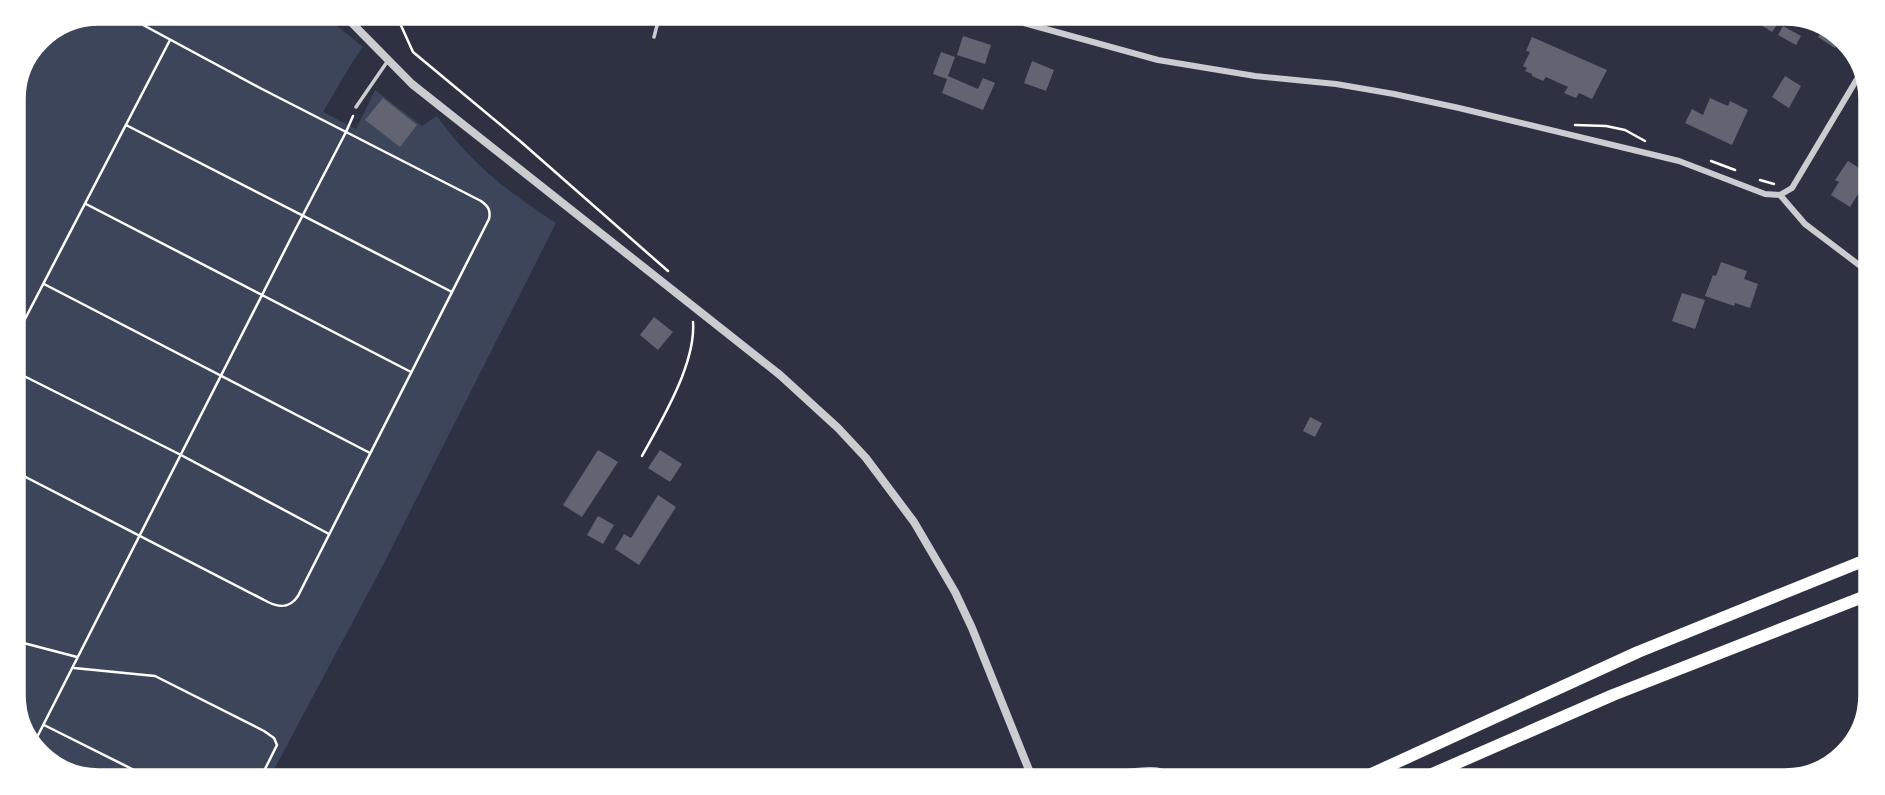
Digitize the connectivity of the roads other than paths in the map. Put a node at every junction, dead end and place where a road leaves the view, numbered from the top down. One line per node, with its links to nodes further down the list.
1 (353, 24): 5 (street)
2 (657, 24): 4 (lane)
3 (1028, 24): 8 (street)
4 (654, 37)
5 (388, 60): 7 (lane); 12 (street)
6 (1857, 79): 8 (street)
7 (356, 107)
8 (1780, 195): 9 (street)
9 (1860, 266)
10 (1860, 562): 13 (highway)
11 (1860, 598): 14 (highway)
12 (1029, 770)
13 (1380, 770)
14 (1441, 770)

